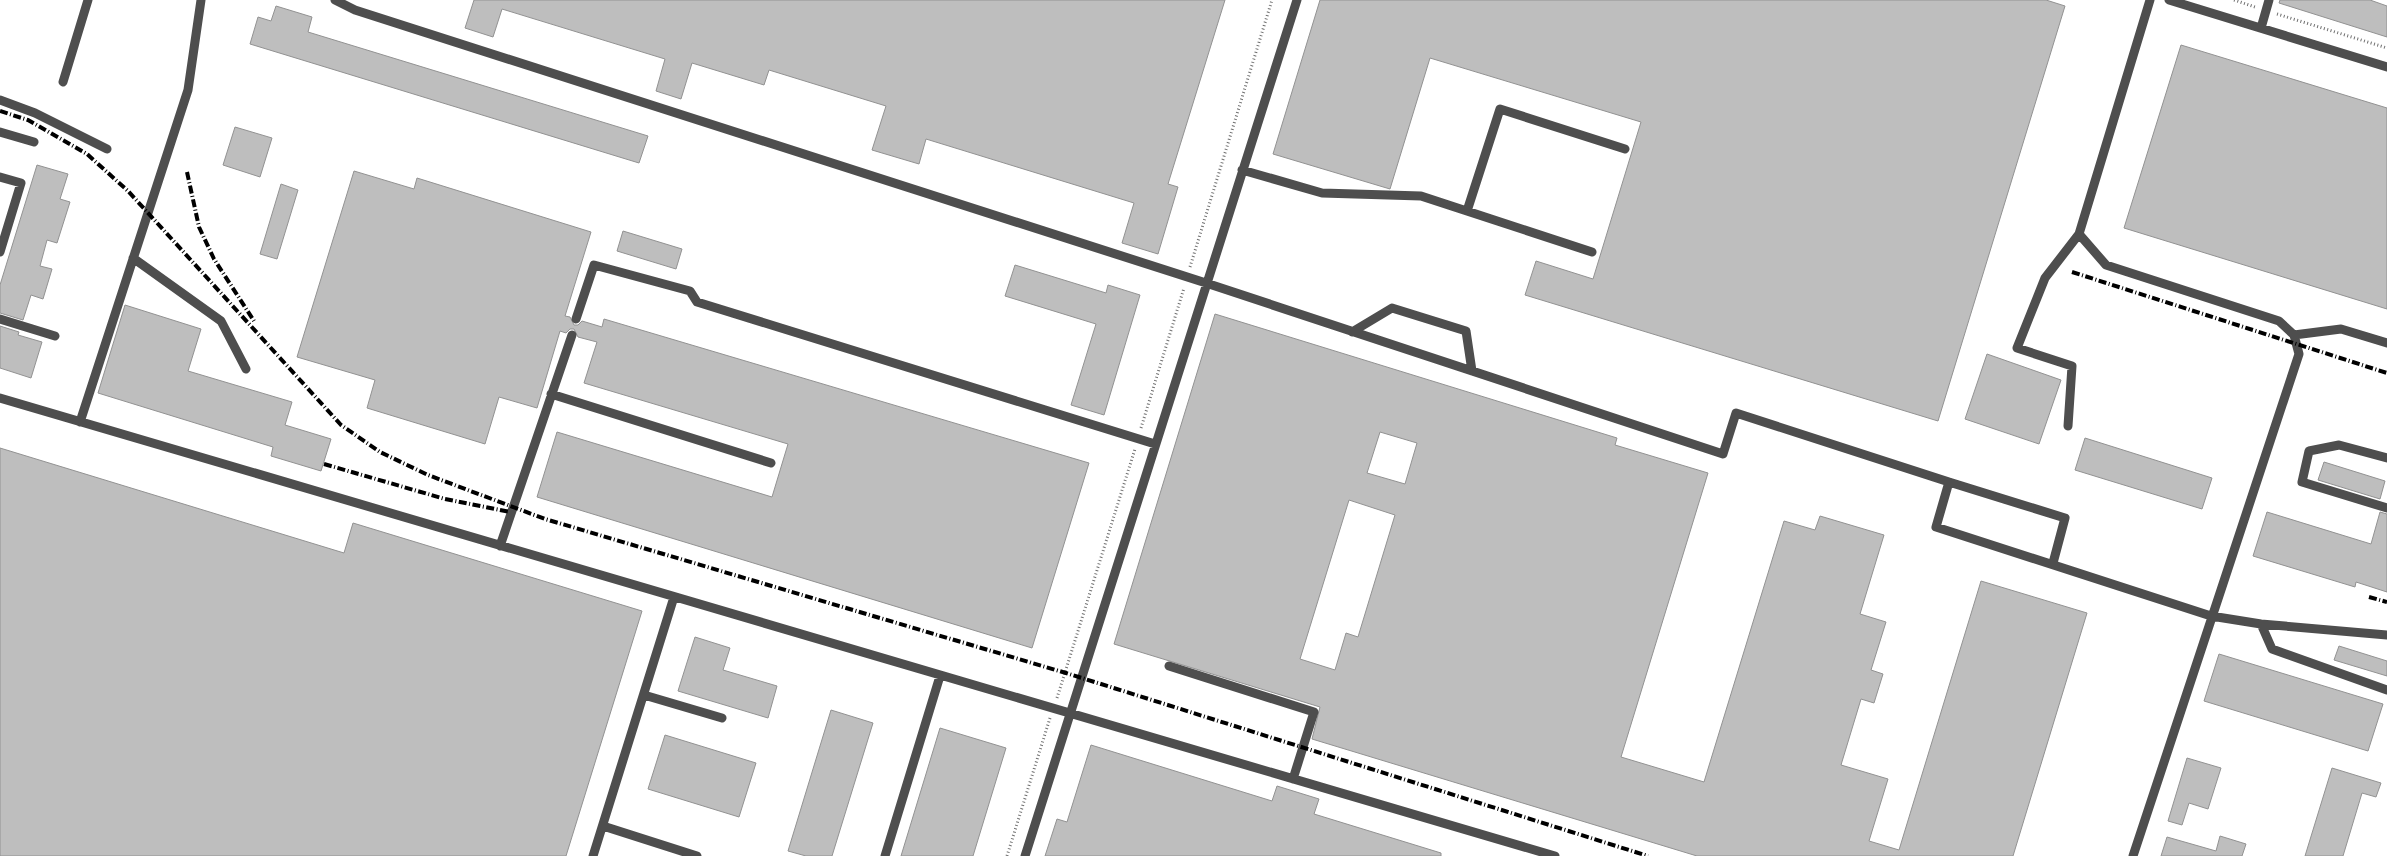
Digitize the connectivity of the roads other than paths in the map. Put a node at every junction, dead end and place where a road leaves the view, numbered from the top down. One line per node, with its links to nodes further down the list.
1 (88, 0): 10 (lane)
2 (202, 0): 22 (lane)
3 (335, 0): 23 (lane)
4 (1297, 0): 16 (lane)
5 (2150, 0): 19 (lane)
6 (2169, 0): 8 (lane)
7 (2269, 0): 8 (lane)
8 (2261, 28): 9 (lane)
9 (2387, 68)
10 (63, 82)
11 (0, 100): 14 (lane)
12 (0, 132): 13 (lane)
13 (34, 142)
14 (107, 149)
15 (1625, 149): 18 (lane)
16 (1242, 170): 18 (lane); 23 (lane)
17 (0, 177): 20 (lane)
18 (1467, 212): 21 (lane)
19 (2079, 234): 29 (lane); 36 (lane)
20 (0, 252)
21 (1592, 252)
22 (133, 258): 31 (lane); 35 (lane)
23 (1206, 283): 26 (lane); 37 (lane)
24 (0, 319): 28 (lane)
25 (576, 319): 37 (lane)
26 (1352, 332): 32 (lane); 32 (lane)
27 (572, 335): 33 (lane)
28 (55, 336)
29 (2294, 336): 30 (lane); 45 (lane)
30 (2387, 343)
31 (246, 369)
32 (1472, 371): 40 (lane)
33 (551, 394): 39 (lane); 42 (lane)
34 (0, 398): 35 (lane)
35 (80, 422): 42 (lane)
36 (2068, 426)
37 (1155, 444): 52 (lane)
38 (2387, 458): 41 (lane)
39 (771, 463)
40 (1949, 482): 43 (lane); 43 (lane)
41 (2387, 508)
42 (500, 546): 44 (lane)
43 (2053, 563): 45 (lane)
44 (674, 597): 49 (lane); 51 (lane)
45 (2211, 616): 46 (lane); 61 (lane)
46 (2261, 624): 47 (lane); 50 (lane)
47 (2387, 635)
48 (1169, 666): 54 (lane)
49 (940, 676): 52 (lane); 58 (lane)
50 (2387, 690)
51 (644, 695): 53 (lane); 55 (lane)
52 (1069, 714): 54 (lane); 59 (lane)
53 (722, 718)
54 (1293, 779): 60 (lane)
55 (603, 826): 56 (lane); 57 (lane)
56 (593, 856)
57 (697, 856)
58 (885, 856)
59 (1025, 856)
60 (1555, 856)
61 (2133, 856)

